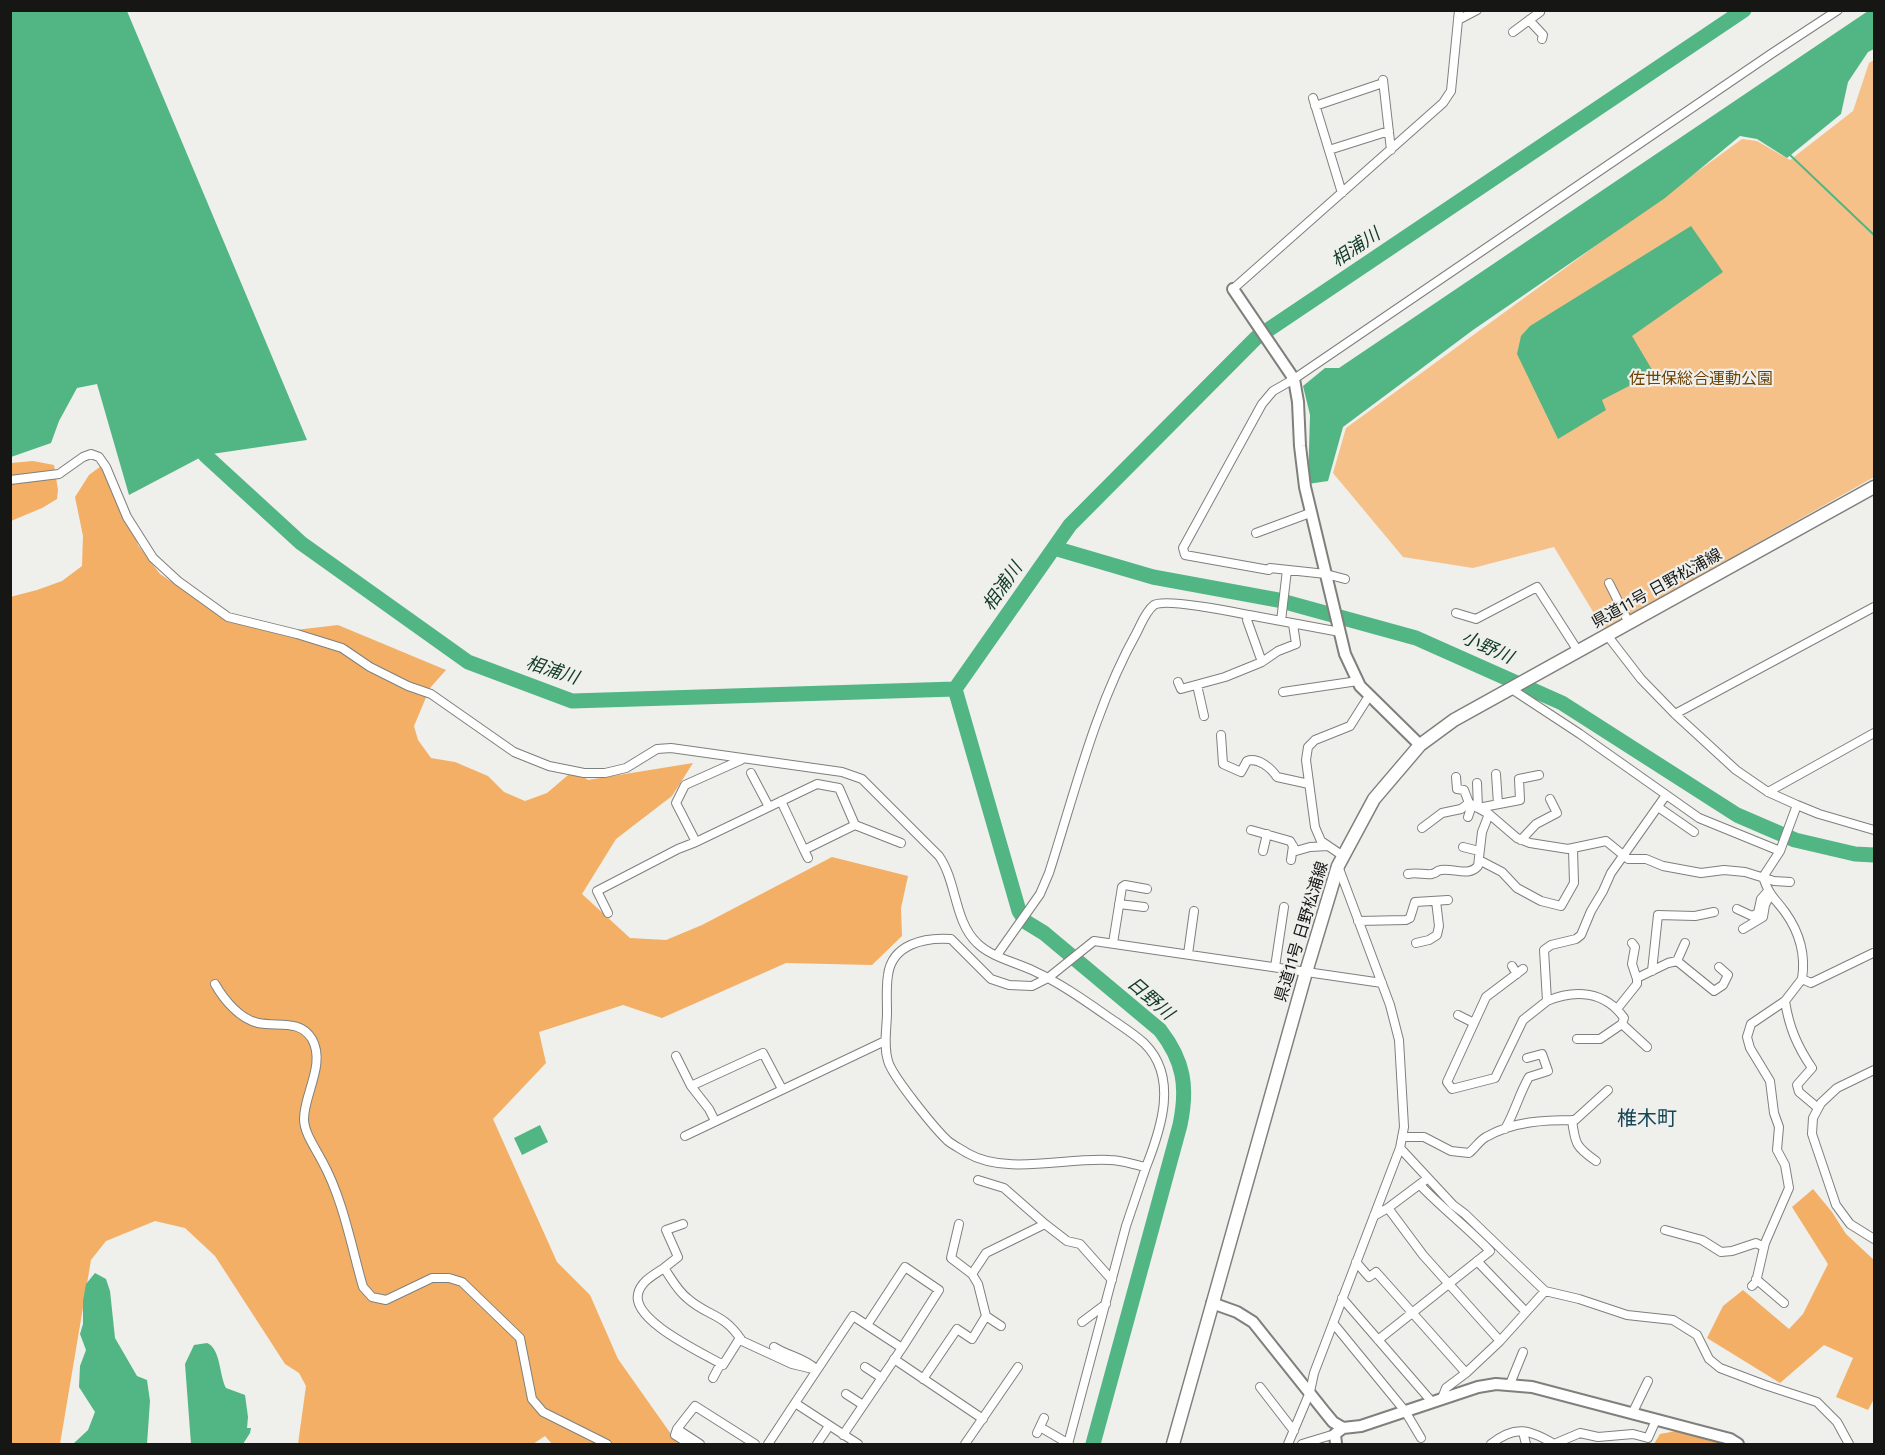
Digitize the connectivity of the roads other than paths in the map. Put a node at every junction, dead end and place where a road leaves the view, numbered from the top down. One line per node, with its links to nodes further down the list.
1 (1459, 10): 5 (street)
2 (1477, 10): 5 (street)
3 (1539, 10): 6 (street)
4 (1838, 10): 14 (street)
5 (1458, 20): 11 (street)
6 (1529, 20): 7 (street); 8 (street)
7 (1513, 32)
8 (1542, 39)
9 (1389, 132): 10 (street); 10 (street); 11 (street)
10 (1329, 150): 12 (street)
11 (1391, 150): 12 (street)
12 (1342, 193): 13 (street)
13 (1236, 293): 14 (street)
14 (1292, 377): 17 (street); 19 (street)
15 (10, 480): 44 (street)
16 (1875, 487): 26 (main road, 県道11号 日野松浦線)
17 (1310, 513): 18 (street); 20 (street)
18 (1256, 533)
19 (1287, 570): 20 (street); 27 (street)
20 (1327, 576): 21 (street); 29 (street)
21 (1345, 579)
22 (1609, 583): 26 (street)
23 (1875, 607): 39 (street)
24 (1456, 613): 31 (street)
25 (1250, 615): 27 (street); 32 (street); 103 (street)
26 (1627, 618): 30 (main road, 県道11号 日野松浦線)
27 (1281, 621): 28 (street)
28 (1293, 624): 29 (street); 32 (street)
29 (1340, 630): 33 (street)
30 (1607, 635): 31 (main road, 県道11号 日野松浦線); 39 (street)
31 (1578, 651): 36 (main road, 県道11号 日野松浦線)
32 (1262, 662): 35 (street)
33 (1358, 681): 37 (street); 38 (street)
34 (1178, 682): 35 (street)
35 (1197, 685): 40 (street)
36 (1510, 688): 43 (main road, 県道11号 日野松浦線); 52 (street)
37 (1283, 692)
38 (1369, 696): 43 (street); 50 (street)
39 (1676, 714): 51 (street)
40 (1204, 716)
41 (1875, 733): 51 (street)
42 (1221, 735): 50 (street)
43 (1420, 745): 80 (main road, 県道11号 日野松浦線)
44 (742, 759): 69 (street); 103 (street)
45 (751, 773): 57 (street)
46 (1496, 774): 55 (street)
47 (1539, 775): 55 (street)
48 (1456, 777): 56 (street)
49 (1477, 783): 56 (street)
50 (1309, 784): 72 (street)
51 (1768, 792): 59 (street)
52 (1666, 795): 58 (street); 75 (street)
53 (1550, 799): 68 (street)
54 (781, 801): 57 (street); 62 (street); 62 (street)
55 (1498, 804): 56 (street)
56 (1473, 806): 60 (street); 61 (street); 63 (street)
57 (769, 807): 69 (street)
58 (1658, 807): 66 (street); 77 (street)
59 (1796, 808): 65 (street); 75 (street)
60 (1489, 813): 68 (street); 78 (street)
61 (1467, 817)
62 (855, 825): 70 (street)
63 (1422, 828)
64 (1251, 830): 67 (street)
65 (1875, 830)
66 (1694, 832)
67 (1266, 834): 71 (street); 76 (street)
68 (1521, 840): 74 (street)
69 (696, 842): 94 (street)
70 (901, 843)
71 (1293, 846): 72 (street); 79 (street)
72 (1328, 846): 80 (street)
73 (1463, 847): 78 (street)
74 (1573, 849): 77 (street); 78 (street)
75 (1780, 850): 82 (street)
76 (1263, 851)
77 (1624, 855): 82 (street); 115 (street)
78 (1479, 856): 81 (street)
79 (1291, 860)
80 (1340, 861): 95 (street); 109 (main road, 県道11号 日野松浦線)
81 (1408, 874)
82 (1763, 877): 83 (street); 85 (street)
83 (1790, 882)
84 (1147, 889): 88 (street)
85 (1769, 893): 91 (street); 96 (street); 112 (street)
86 (1449, 900): 87 (street)
87 (1436, 901): 95 (street); 98 (street)
88 (1119, 904): 89 (street); 97 (street)
89 (1144, 907)
90 (1284, 907): 106 (street)
91 (1737, 909)
92 (1194, 912): 102 (street)
93 (1714, 912): 108 (street)
94 (608, 913)
95 (1358, 921): 113 (street)
96 (1743, 929)
97 (1113, 943): 102 (street); 110 (street)
98 (1416, 943)
99 (1632, 943): 111 (street)
100 (1685, 944): 104 (street)
101 (1873, 953): 112 (street)
102 (1188, 954): 106 (street)
103 (997, 955): 110 (street)
104 (1677, 962): 107 (street); 108 (street)
105 (1512, 966): 119 (street)
106 (1275, 967): 109 (street)
107 (1719, 967)
108 (1652, 971): 111 (street)
109 (1306, 972): 113 (street); 160 (main road, 県道11号 日野松浦線)
110 (1051, 975): 122 (street); 138 (street)
111 (1637, 978): 117 (street)
112 (1802, 979): 116 (street)
113 (1382, 983): 135 (street)
114 (215, 984): 203 (street)
115 (1547, 1001): 117 (street); 119 (street)
116 (1785, 1001): 130 (street); 149 (street)
117 (1617, 1009): 120 (street)
118 (1458, 1015): 119 (street)
119 (1474, 1023)
120 (1622, 1024): 121 (street); 123 (street)
121 (1577, 1039)
122 (885, 1041): 128 (street); 138 (street)
123 (1647, 1047)
124 (676, 1056): 127 (street)
125 (1527, 1058): 133 (street)
126 (1875, 1070): 130 (street)
127 (691, 1086): 128 (street); 132 (street)
128 (782, 1089): 132 (street)
129 (1608, 1090): 131 (street)
130 (1818, 1108): 148 (street)
131 (1572, 1120): 133 (street); 137 (street)
132 (715, 1121): 134 (street)
133 (1505, 1129): 135 (street)
134 (685, 1136)
135 (1402, 1137): 136 (street)
136 (1400, 1148): 139 (street); 143 (street)
137 (1596, 1161)
138 (1146, 1167): 154 (street)
139 (1428, 1178): 141 (street); 156 (street)
140 (978, 1180): 146 (street)
141 (1420, 1185): 142 (street); 150 (street)
142 (1388, 1208): 143 (street); 155 (street)
143 (1374, 1216): 151 (street)
144 (683, 1224): 152 (street)
145 (959, 1224): 153 (street)
146 (1045, 1224): 153 (street); 154 (street)
147 (1665, 1230): 149 (street)
148 (1875, 1239)
149 (1764, 1247): 158 (street)
150 (1477, 1261): 155 (street); 161 (street)
151 (1356, 1262): 157 (street); 162 (street)
152 (664, 1268): 168 (street); 175 (street)
153 (972, 1274): 163 (street)
154 (1112, 1280): 159 (street)
155 (1449, 1284): 162 (street); 170 (street)
156 (1545, 1292): 161 (street); 218 (street)
157 (1342, 1298): 165 (street); 169 (street)
158 (1784, 1303)
159 (1106, 1304): 164 (street); 211 (street)
160 (1212, 1304): 186 (street); 212 (main road, 県道11号 日野松浦線)
161 (1526, 1312): 170 (street)
162 (1413, 1313): 169 (street); 179 (street)
163 (986, 1316): 167 (street); 182 (street)
164 (1082, 1322)
165 (1333, 1323): 186 (street); 191 (street)
166 (867, 1325): 172 (street); 172 (street); 178 (street)
167 (1001, 1326)
168 (740, 1338): 175 (street); 178 (street)
169 (1378, 1340): 188 (street)
170 (1500, 1341): 179 (street)
171 (774, 1347): 178 (street)
172 (902, 1348): 174 (street)
173 (1523, 1352): 184 (street)
174 (894, 1359): 180 (street); 182 (street)
175 (721, 1364): 181 (street)
176 (865, 1367): 180 (street)
177 (1018, 1367): 194 (street)
178 (817, 1370): 189 (street)
179 (1466, 1373): 188 (street)
180 (882, 1377): 190 (street)
181 (713, 1378)
182 (923, 1378): 194 (street)
183 (1648, 1381): 192 (street)
184 (1510, 1384): 188 (street); 192 (street)
185 (1260, 1387): 198 (street)
186 (1310, 1392): 198 (street); 201 (street)
187 (846, 1394): 190 (street)
188 (1437, 1400): 191 (street)
189 (795, 1403): 196 (street); 207 (street)
190 (863, 1405): 200 (street)
191 (1405, 1411): 201 (street); 202 (street)
192 (1632, 1413): 195 (street)
193 (1044, 1418): 211 (street)
194 (983, 1419): 210 (street)
195 (1656, 1420): 199 (street); 217 (street)
196 (829, 1426): 200 (street); 208 (street)
197 (677, 1429): 204 (street); 205 (street); 206 (street)
198 (1294, 1431): 213 (street)
199 (1523, 1432): 215 (street); 216 (street)
200 (843, 1435): 209 (street)
201 (1338, 1436): 214 (street)
202 (1420, 1441)
203 (607, 1444)
204 (689, 1444)
205 (700, 1444)
206 (755, 1444)
207 (768, 1444)
208 (817, 1444)
209 (858, 1444)
210 (965, 1444)
211 (1069, 1444)
212 (1173, 1444)
213 (1288, 1444)
214 (1302, 1444)
215 (1491, 1444)
216 (1526, 1444)
217 (1738, 1444)
218 (1849, 1444)

